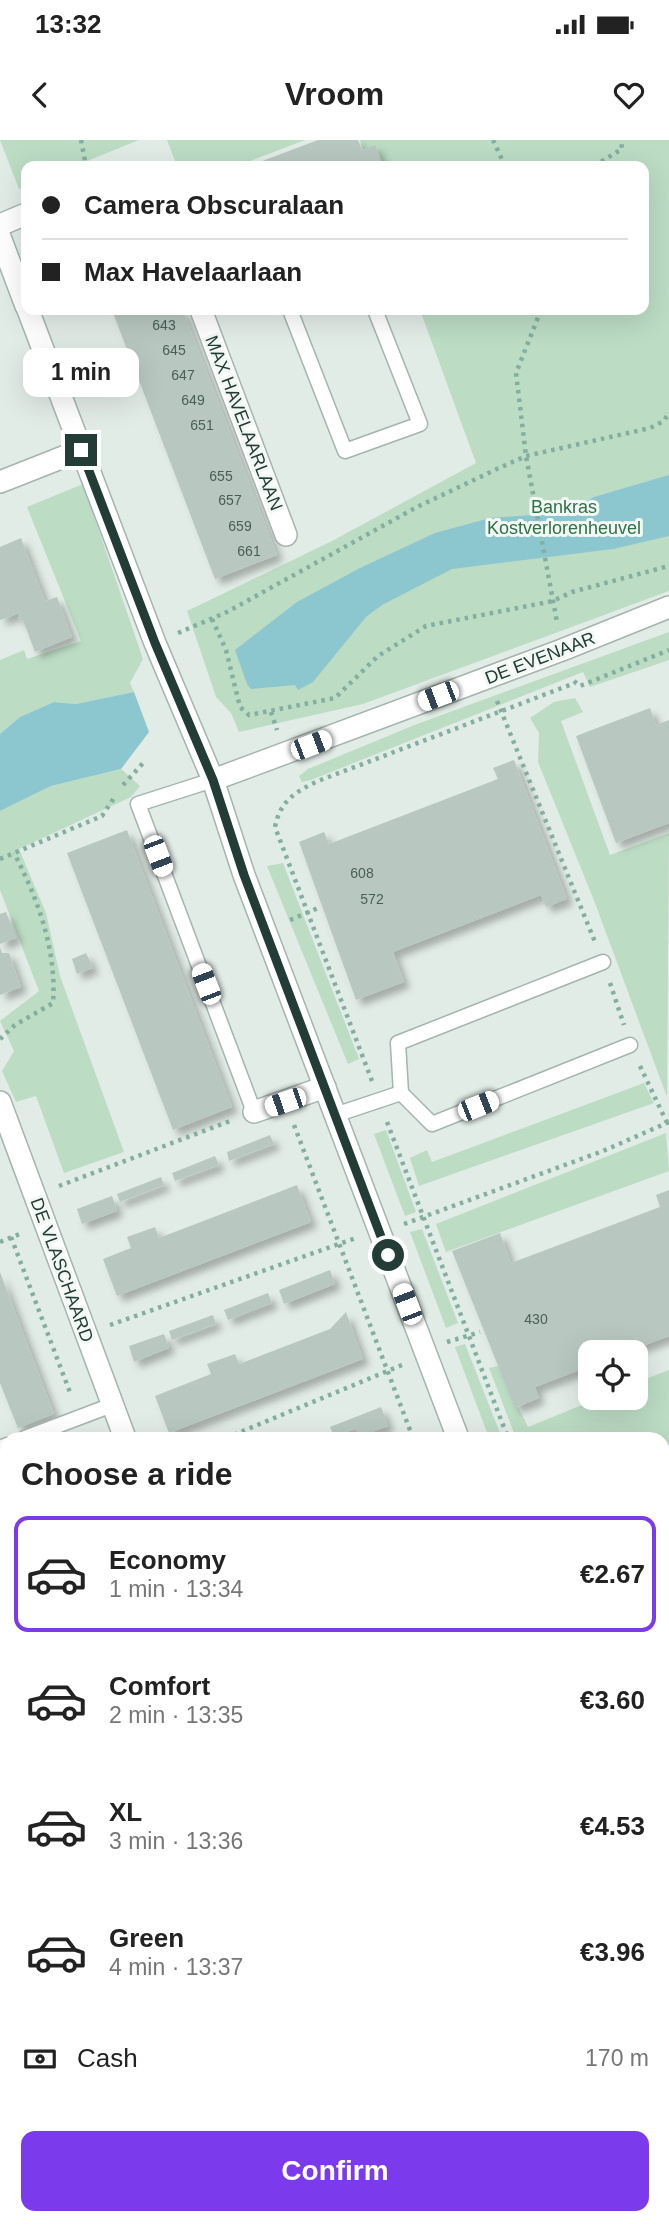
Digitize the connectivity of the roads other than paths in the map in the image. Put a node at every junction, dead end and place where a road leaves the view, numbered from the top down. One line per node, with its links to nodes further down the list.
1 (21, 216): 2 (street)
2 (0, 225)
3 (0, 237): 4 (street)
4 (21, 292)
5 (30, 315): 9 (street)
6 (203, 315): 11 (street, MAX HAVELAARLAAN)
7 (292, 315): 8 (lane)
8 (377, 315)
9 (81, 450): 10 (street); 13 (street)
10 (0, 482)
11 (286, 535)
12 (669, 607): 13 (street, DE EVENAAR)
13 (213, 780): 16 (street); 19 (lane)
14 (603, 962): 17 (lane)
15 (630, 1045): 17 (lane)
16 (325, 1087): 19 (street); 20 (street)
17 (401, 1093): 20 (lane)
18 (0, 1102): 21 (street, DE VLASCHAARD)
19 (254, 1112)
20 (335, 1115): 24 (street)
21 (112, 1405): 22 (lane); 23 (street, DE VLASCHAARD)
22 (42, 1432)
23 (123, 1432)
24 (456, 1432)

